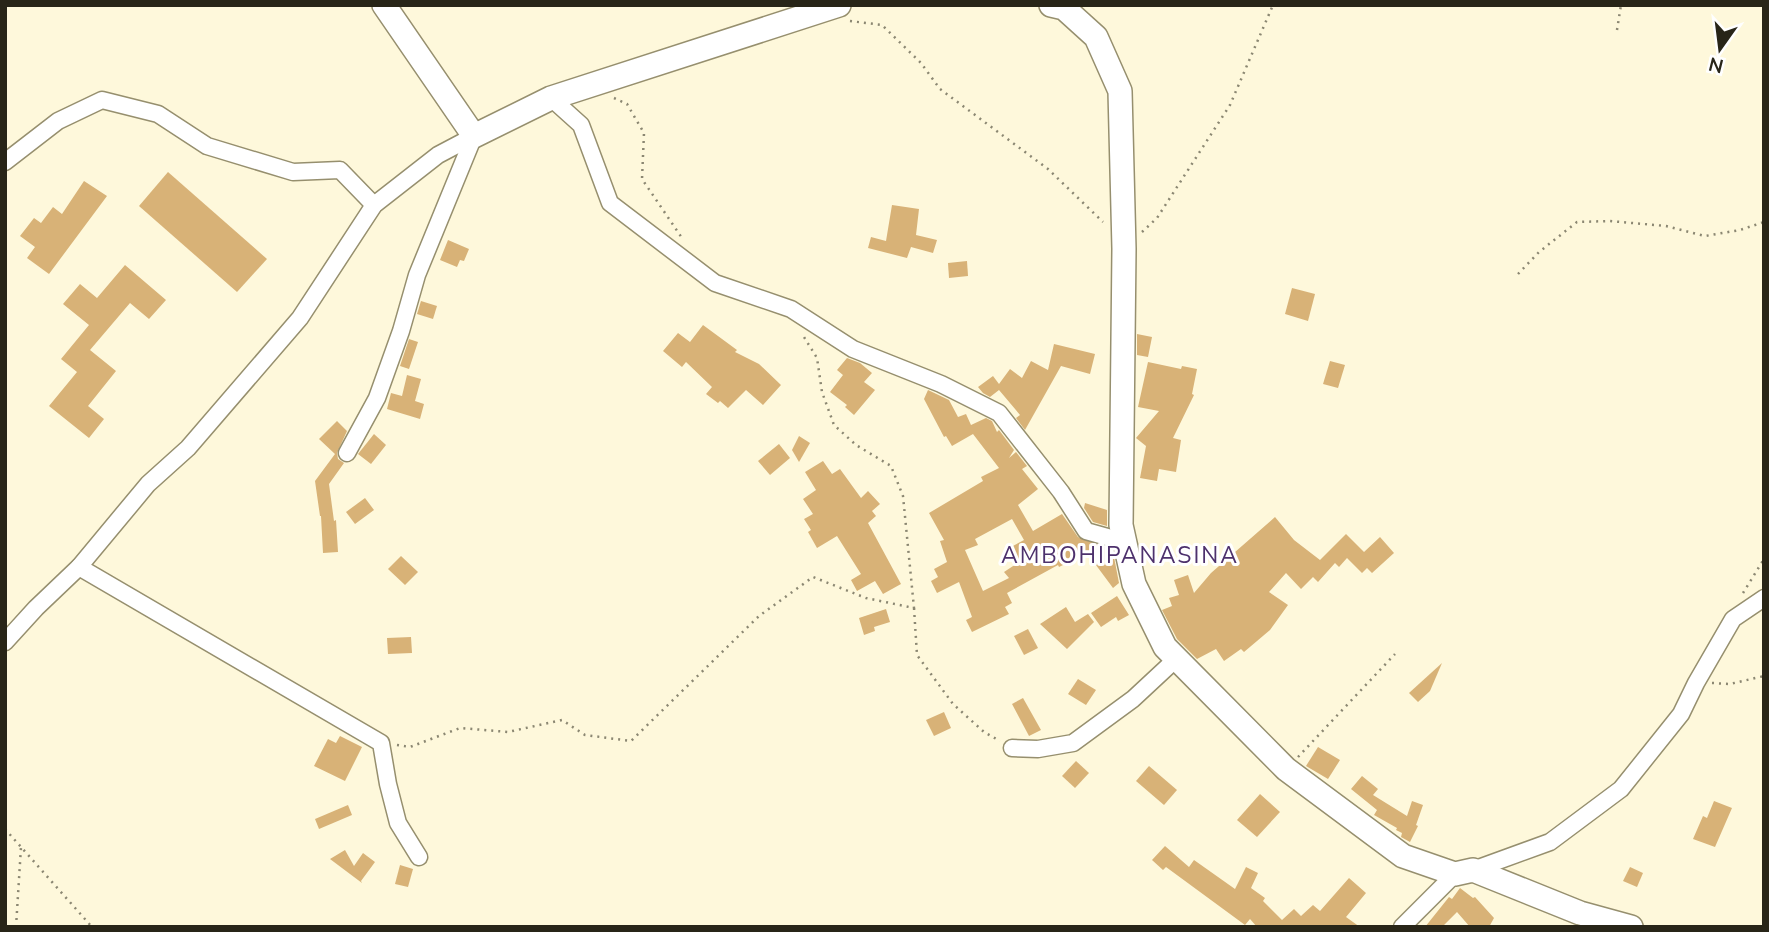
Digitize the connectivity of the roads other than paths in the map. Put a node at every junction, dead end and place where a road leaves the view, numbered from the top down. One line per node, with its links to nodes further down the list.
1 (384, 5): 5 (street)
2 (1051, 5): 9 (street)
3 (840, 13): 4 (street)
4 (551, 98): 5 (street); 9 (street)
5 (474, 136): 7 (street); 8 (street)
6 (5, 162): 7 (street)
7 (374, 205): 10 (street)
8 (347, 453)
9 (1125, 542): 13 (street)
10 (79, 567): 12 (street); 15 (street)
11 (1764, 598): 16 (street)
12 (5, 642)
13 (1177, 659): 14 (street); 16 (street)
14 (1012, 748)
15 (419, 857)
16 (1464, 872): 17 (street); 18 (street)
17 (1615, 925)
18 (1402, 927)

